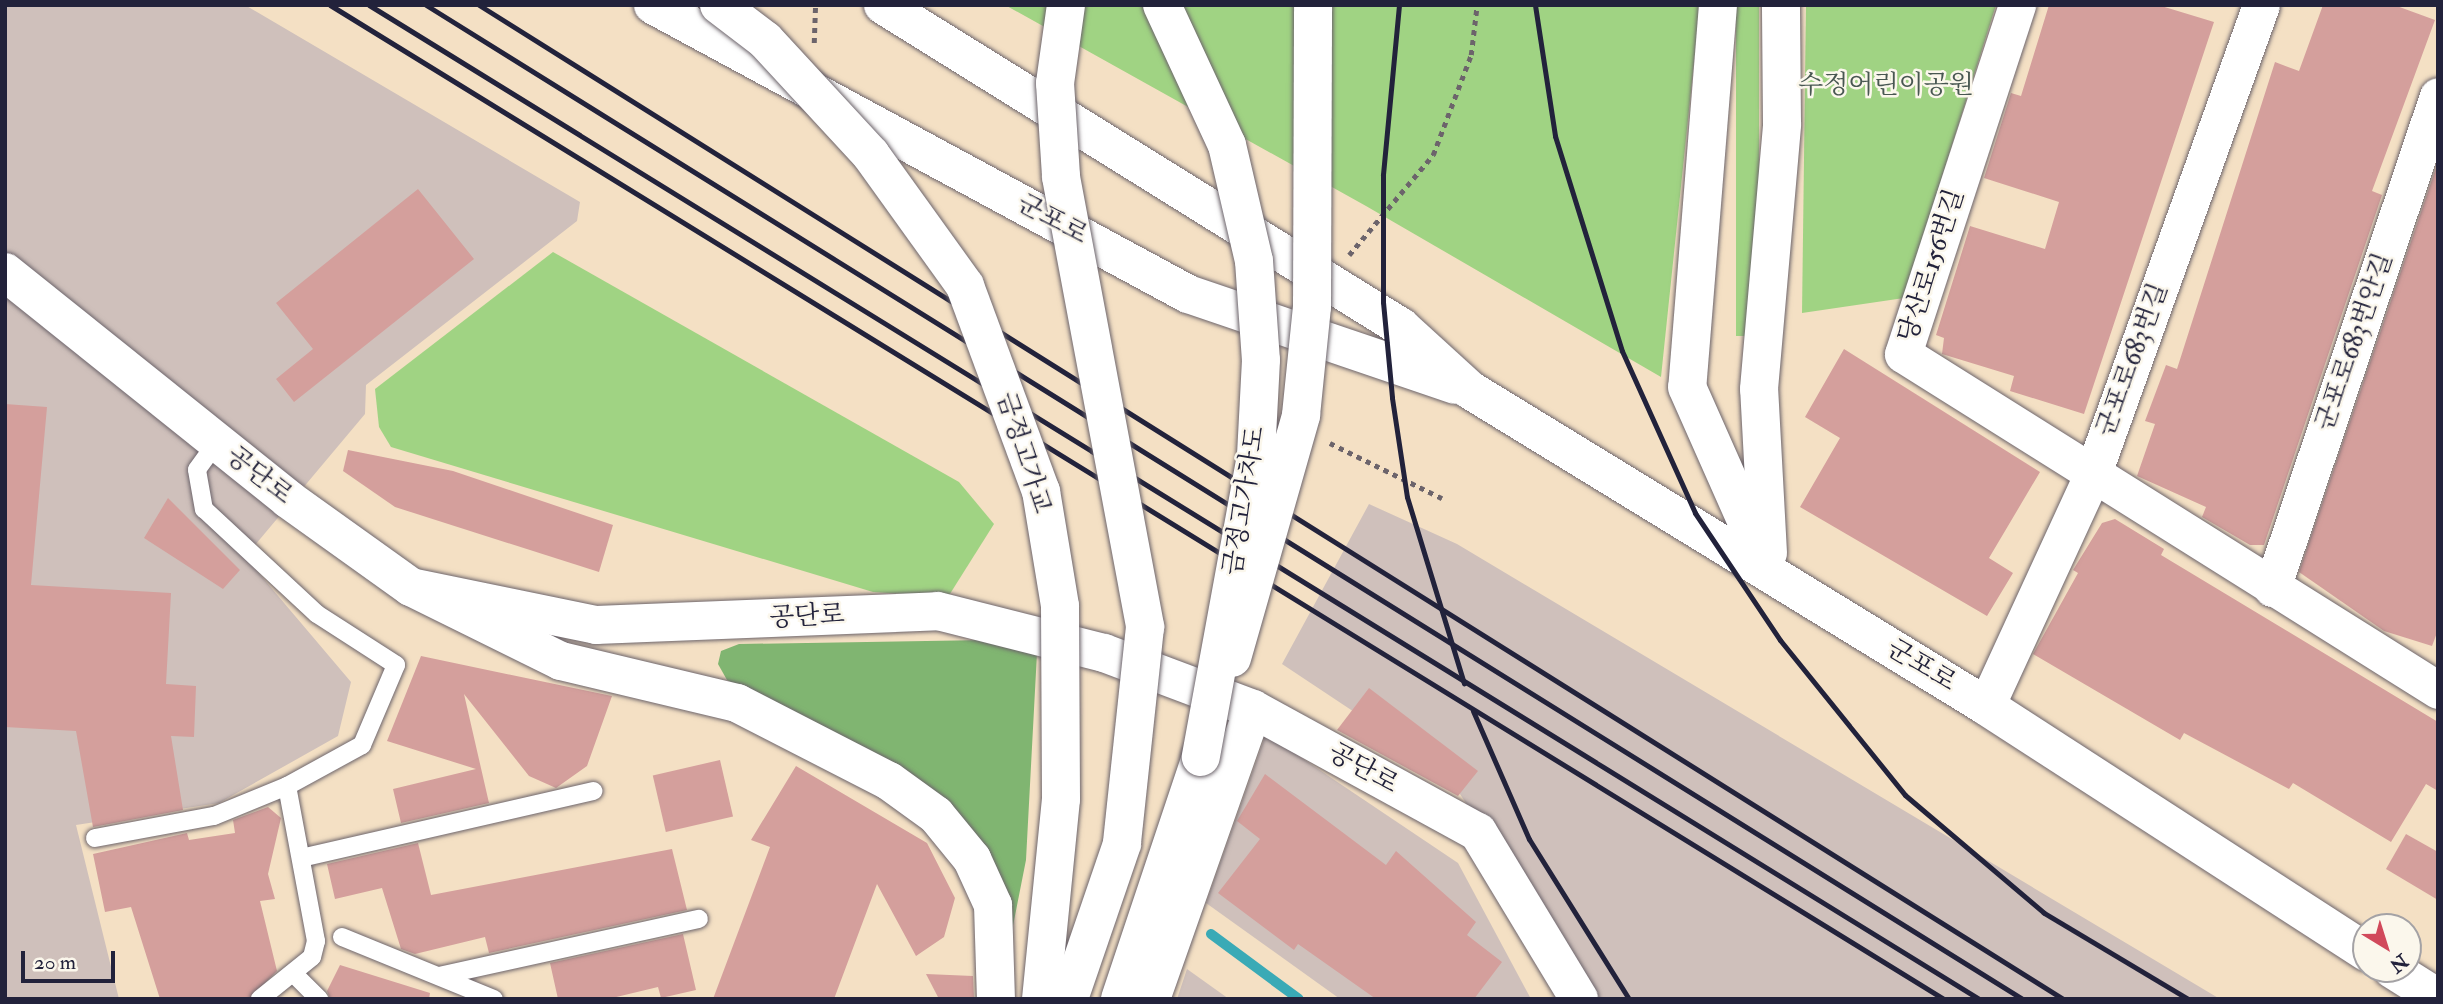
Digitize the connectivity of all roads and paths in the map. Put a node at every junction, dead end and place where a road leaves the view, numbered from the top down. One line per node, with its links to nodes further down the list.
1 (720, 5): 11 (street); 43 (street, 금정고가교, bridge)
2 (883, 5): 14 (street, 군포로)
3 (1066, 5): 44 (street, bridge)
4 (1162, 5): 26 (street, 금정고가차도, bridge)
5 (1313, 5): 26 (street, bridge)
6 (1477, 5): 14 (path)
7 (1718, 5): 20 (street)
8 (1781, 5): 20 (street)
9 (2017, 5): 18 (street, 당산로156번길)
10 (2261, 5): 18 (street, 군포로683번길)
11 (657, 8): 15 (street, 군포로)
12 (2438, 96): 22 (street, 군포로683번안길)
13 (5, 272): 17 (street, 공단로)
14 (1328, 280): 15 (street, 군포로)
15 (1470, 390): 20 (street, 군포로)
16 (1325, 440): 19 (path)
17 (217, 442): 21 (street, 공단로); 27 (lane)
18 (2092, 475): 22 (street); 24 (street, 군포로683번길)
19 (1442, 498)
20 (1769, 572): 24 (street, 군포로)
21 (411, 587): 25 (street, 공단로); 42 (street)
22 (2272, 589): 23 (street)
23 (2438, 690)
24 (1986, 706): 33 (street, 군포로)
25 (1253, 709): 46 (street); 47 (street, 공단로)
26 (1201, 757): 45 (street, 금정고가차도)
27 (287, 786): 29 (lane); 30 (lane)
28 (593, 791): 30 (lane)
29 (95, 838)
30 (301, 858): 34 (lane)
31 (699, 919): 35 (lane)
32 (342, 937): 35 (lane)
33 (2352, 943)
34 (293, 973): 39 (lane); 40 (lane)
35 (439, 976): 37 (lane)
36 (2414, 983): 38 (street)
37 (468, 994): 41 (lane)
38 (2438, 998)
39 (260, 999)
40 (319, 999)
41 (494, 999)
42 (996, 999)
43 (1041, 999)
44 (1069, 999)
45 (1120, 999)
46 (1150, 999)
47 (1579, 999)

